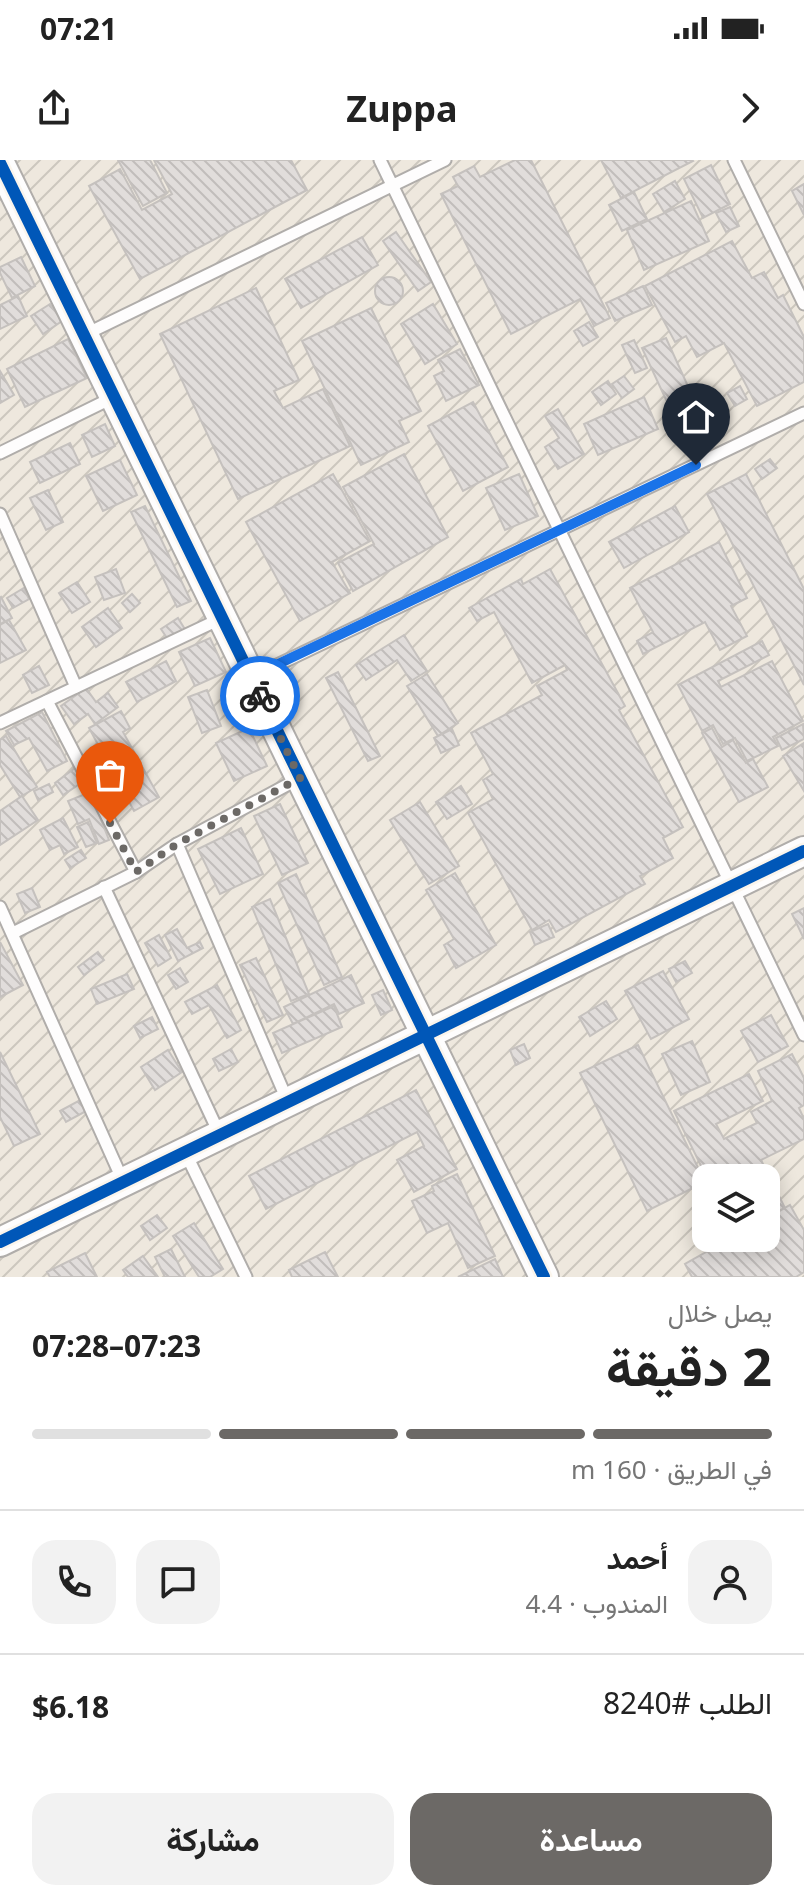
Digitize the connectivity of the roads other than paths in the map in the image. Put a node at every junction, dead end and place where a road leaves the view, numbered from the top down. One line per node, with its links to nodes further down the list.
1 (380, 160): 5 (lane)
2 (445, 160): 5 (lane)
3 (734, 160): 6 (lane)
4 (0, 163): 7 (street)
5 (392, 186): 7 (lane); 12 (lane)
6 (804, 304)
7 (84, 335): 8 (street)
8 (114, 397): 10 (lane); 13 (street)
9 (804, 413): 12 (lane)
10 (0, 453)
11 (0, 514): 15 (lane)
12 (560, 530): 14 (lane); 22 (lane)
13 (222, 618): 14 (street); 15 (lane)
14 (251, 677): 18 (street)
15 (76, 687): 16 (lane)
16 (47, 701): 17 (lane); 21 (lane)
17 (0, 723)
18 (300, 778): 19 (lane); 26 (street)
19 (177, 844): 21 (lane); 28 (lane)
20 (804, 851): 22 (street)
21 (136, 872): 23 (lane)
22 (731, 886): 26 (street); 27 (lane)
23 (104, 887): 25 (lane); 29 (lane)
24 (0, 907): 25 (lane)
25 (13, 933): 31 (lane)
26 (426, 1035): 28 (street); 34 (street)
27 (804, 1035)
28 (289, 1103): 29 (street)
29 (221, 1136): 30 (street)
30 (185, 1152): 31 (street); 33 (lane)
31 (123, 1182): 32 (street)
32 (0, 1242)
33 (246, 1277)
34 (544, 1277)

